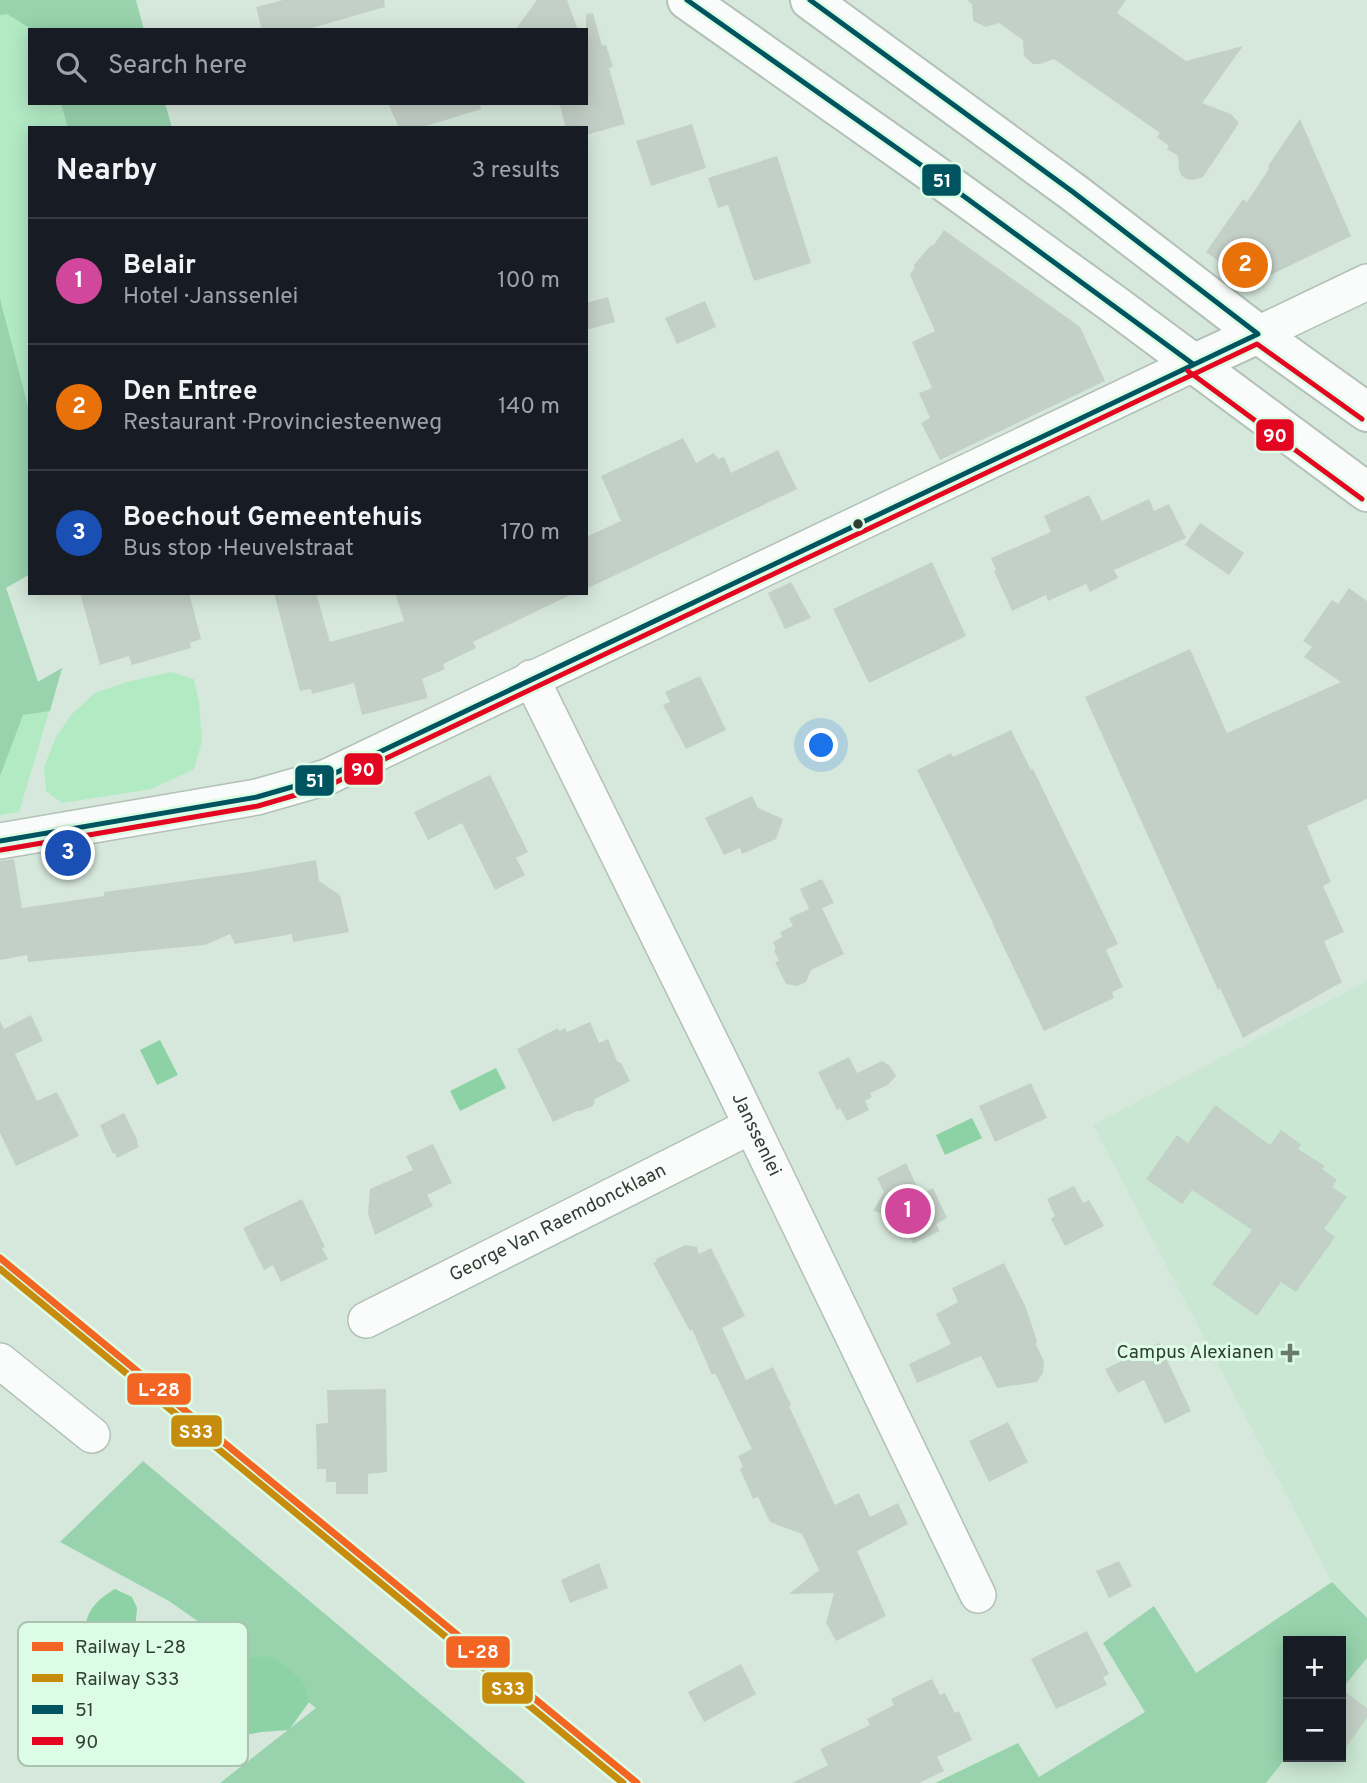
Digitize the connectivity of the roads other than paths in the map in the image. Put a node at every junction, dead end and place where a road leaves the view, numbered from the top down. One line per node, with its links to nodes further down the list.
1 (687, 0): 5 (main road)
2 (810, 0): 4 (main road)
3 (1367, 282): 4 (street)
4 (1258, 334): 5 (main road); 6 (main road)
5 (1193, 363): 7 (main road); 8 (street)
6 (1367, 412)
7 (1367, 492)
8 (531, 678): 9 (street); 10 (street, Janssenlei)
9 (0, 841)
10 (751, 1126): 11 (street, George Van Raemdoncklaan); 14 (street, Janssenlei)
11 (366, 1320)
12 (0, 1361): 13 (street)
13 (92, 1435)
14 (978, 1595)

